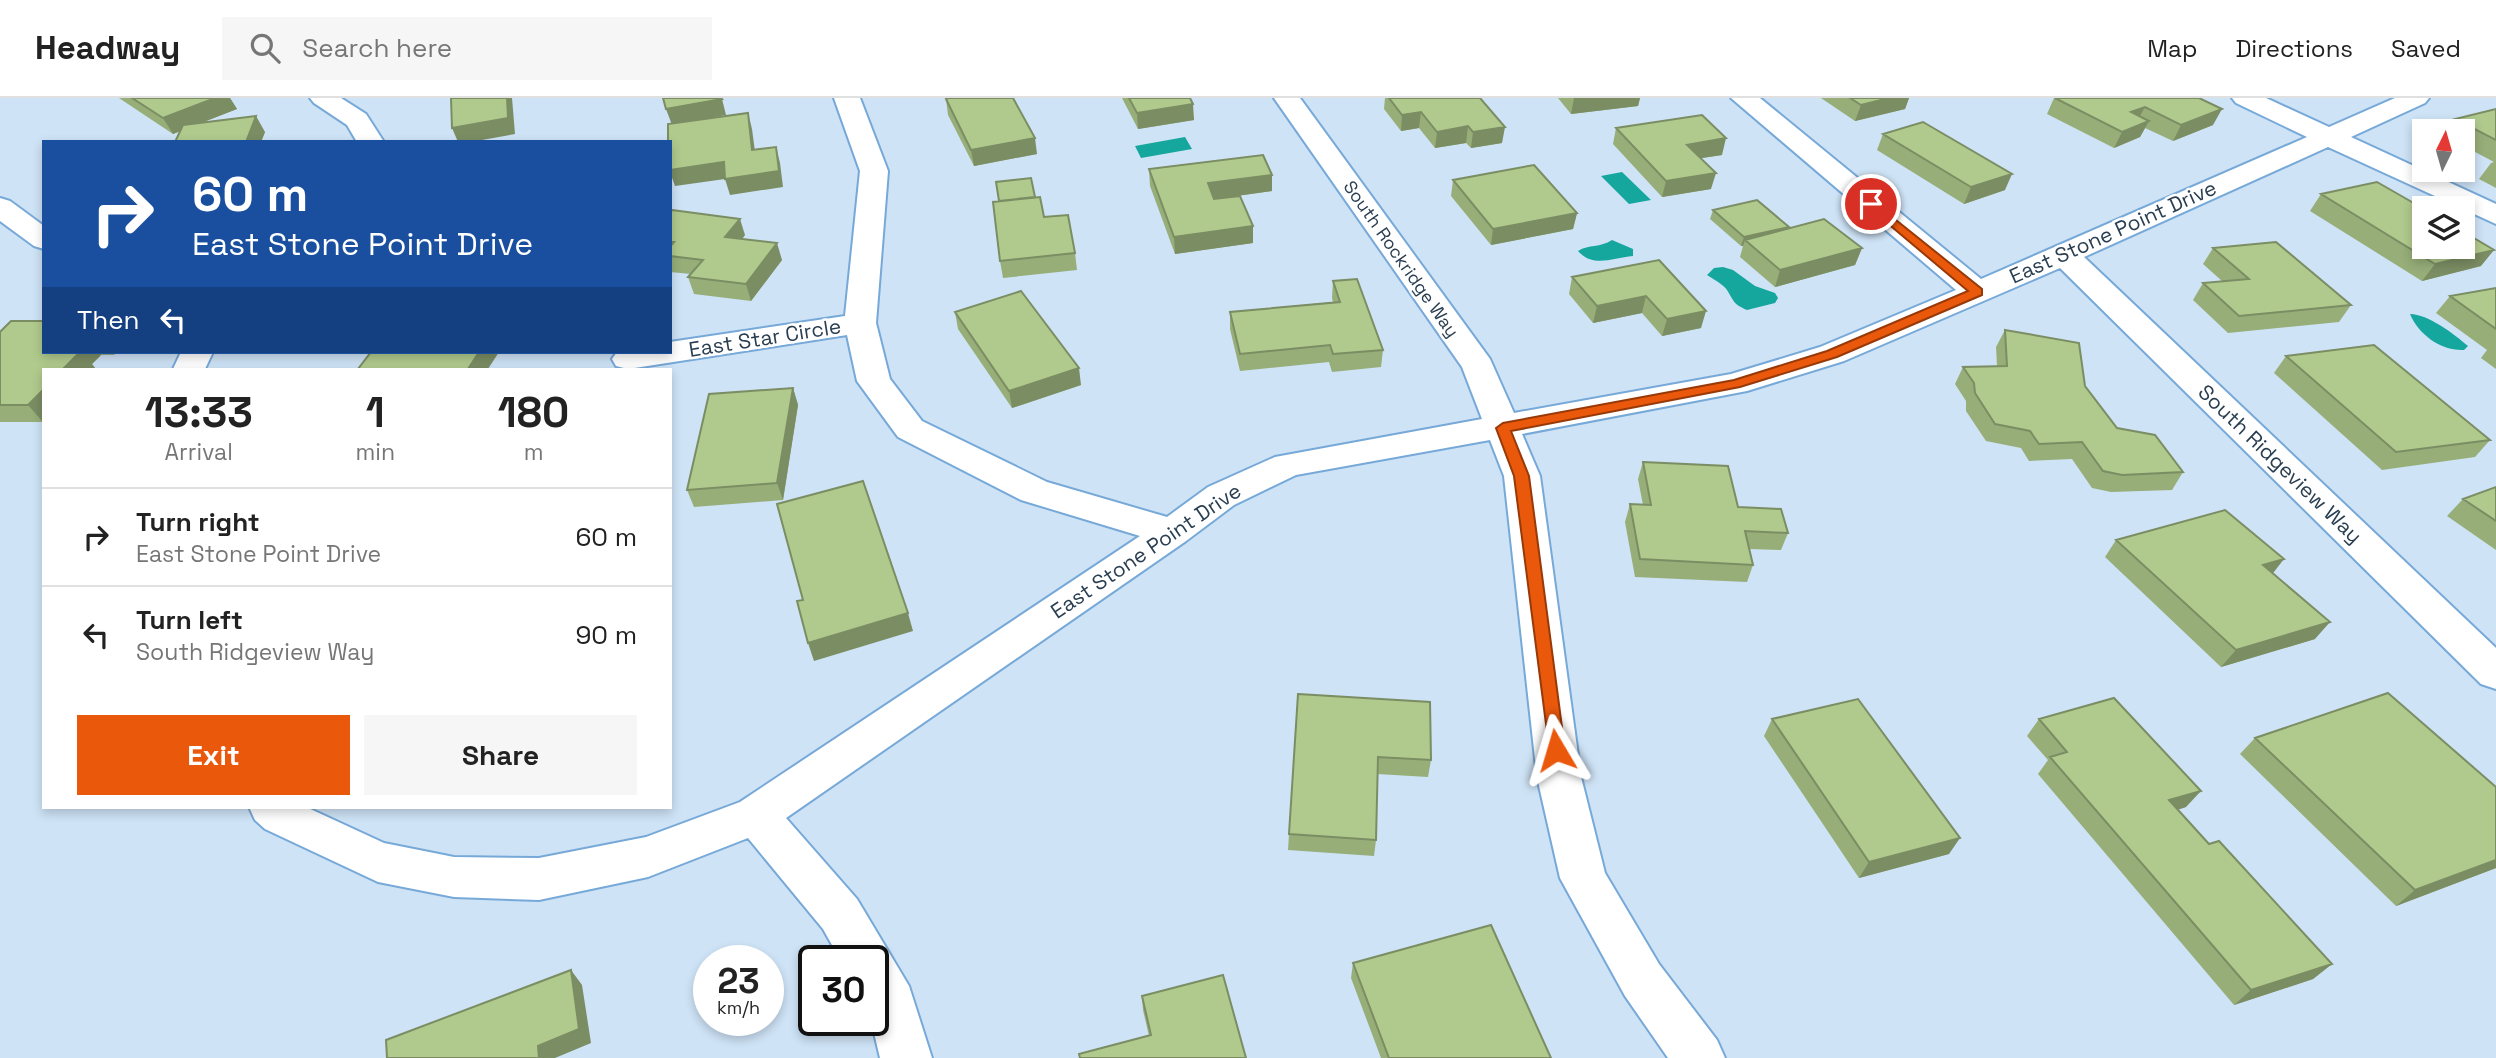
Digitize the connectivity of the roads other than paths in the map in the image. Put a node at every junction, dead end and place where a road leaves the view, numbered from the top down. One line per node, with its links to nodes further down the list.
1 (323, 98): 8 (street)
2 (848, 98): 14 (street)
3 (1287, 98): 18 (street, South Rockridge Way)
4 (1744, 98): 13 (street)
5 (2245, 98): 7 (street)
6 (2416, 98): 7 (street, East Stone Point Drive)
7 (2326, 136): 10 (street); 12 (street, East Stone Point Drive)
8 (370, 140)
9 (0, 207): 11 (street)
10 (2496, 215)
11 (42, 238)
12 (2064, 254): 13 (street, East Stone Point Drive); 20 (street, South Ridgeview Way)
13 (1977, 292): 18 (street, East Stone Point Drive)
14 (860, 323): 15 (street, East Star Circle); 19 (street)
15 (672, 352)
16 (660, 354): 17 (street, East Star Circle)
17 (628, 359)
18 (1503, 428): 19 (street, East Stone Point Drive); 26 (street, South Rockridge Way)
19 (1173, 532): 22 (street, East Stone Point Drive)
20 (2496, 673)
21 (273, 809): 22 (street, East Stone Point Drive)
22 (756, 815): 23 (street)
23 (858, 945)
24 (889, 1000): 25 (street)
25 (906, 1058)
26 (1699, 1058)

